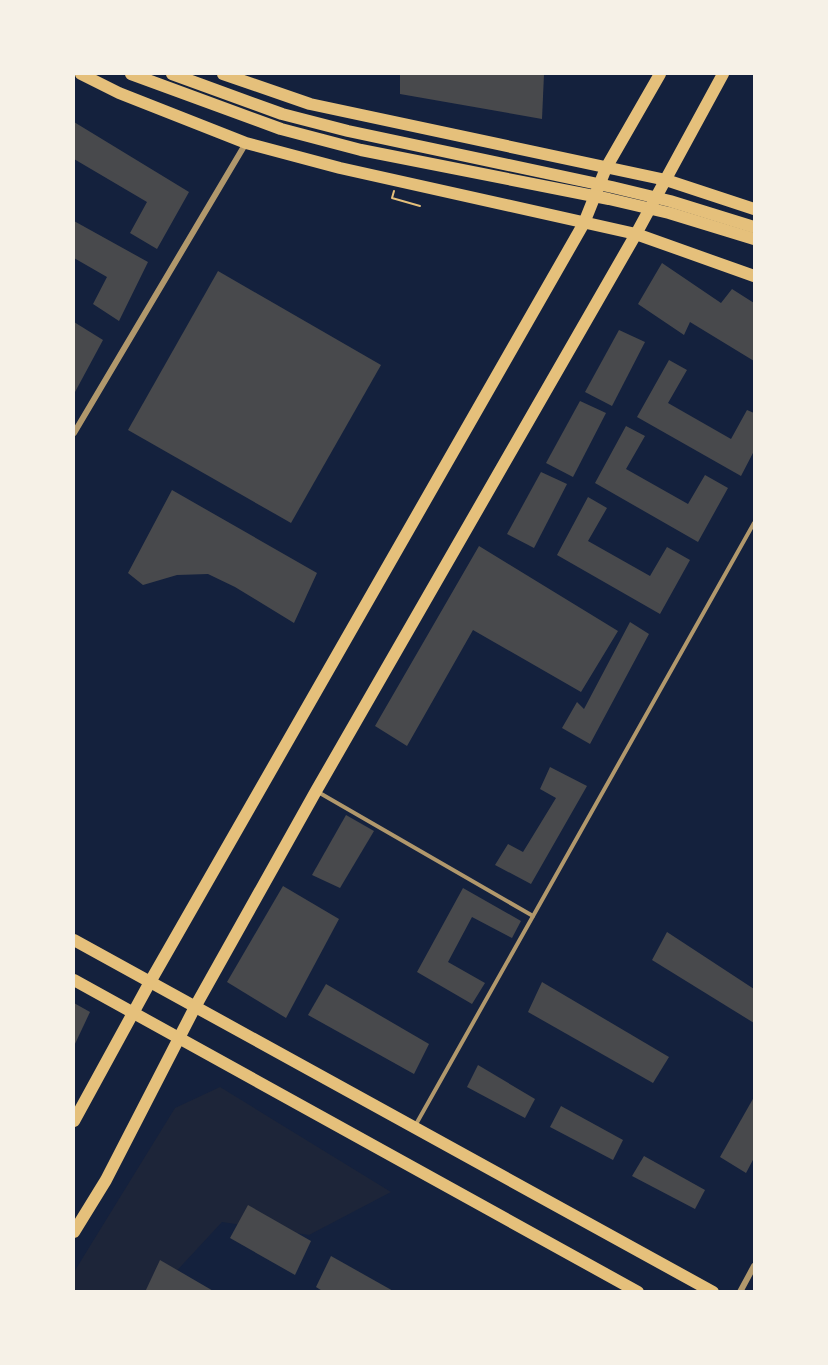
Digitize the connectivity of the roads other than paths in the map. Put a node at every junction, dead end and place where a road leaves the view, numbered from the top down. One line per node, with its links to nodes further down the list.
1 (81, 74): 7 (main road)
2 (131, 74): 14 (main road)
3 (172, 74): 12 (main road)
4 (223, 74): 8 (main road)
5 (660, 74): 8 (main road)
6 (723, 74): 9 (main road)
7 (246, 143): 11 (main road); 16 (street)
8 (606, 168): 9 (main road); 11 (main road)
9 (666, 180): 10 (main road); 13 (main road)
10 (754, 209)
11 (584, 222): 13 (main road); 22 (main road)
12 (754, 227)
13 (636, 234): 15 (main road); 18 (main road)
14 (754, 240)
15 (754, 276)
16 (74, 433)
17 (754, 522): 19 (lane)
18 (316, 791): 19 (lane); 23 (main road)
19 (533, 915): 27 (lane)
20 (74, 940): 22 (main road)
21 (74, 980): 24 (main road)
22 (150, 982): 23 (main road); 24 (main road)
23 (195, 1007): 25 (main road); 27 (main road)
24 (133, 1013): 25 (main road); 26 (main road)
25 (178, 1039): 28 (main road); 30 (main road)
26 (74, 1120)
27 (415, 1126): 31 (main road)
28 (74, 1232)
29 (754, 1266): 32 (street)
30 (638, 1292)
31 (713, 1292)
32 (740, 1292)

